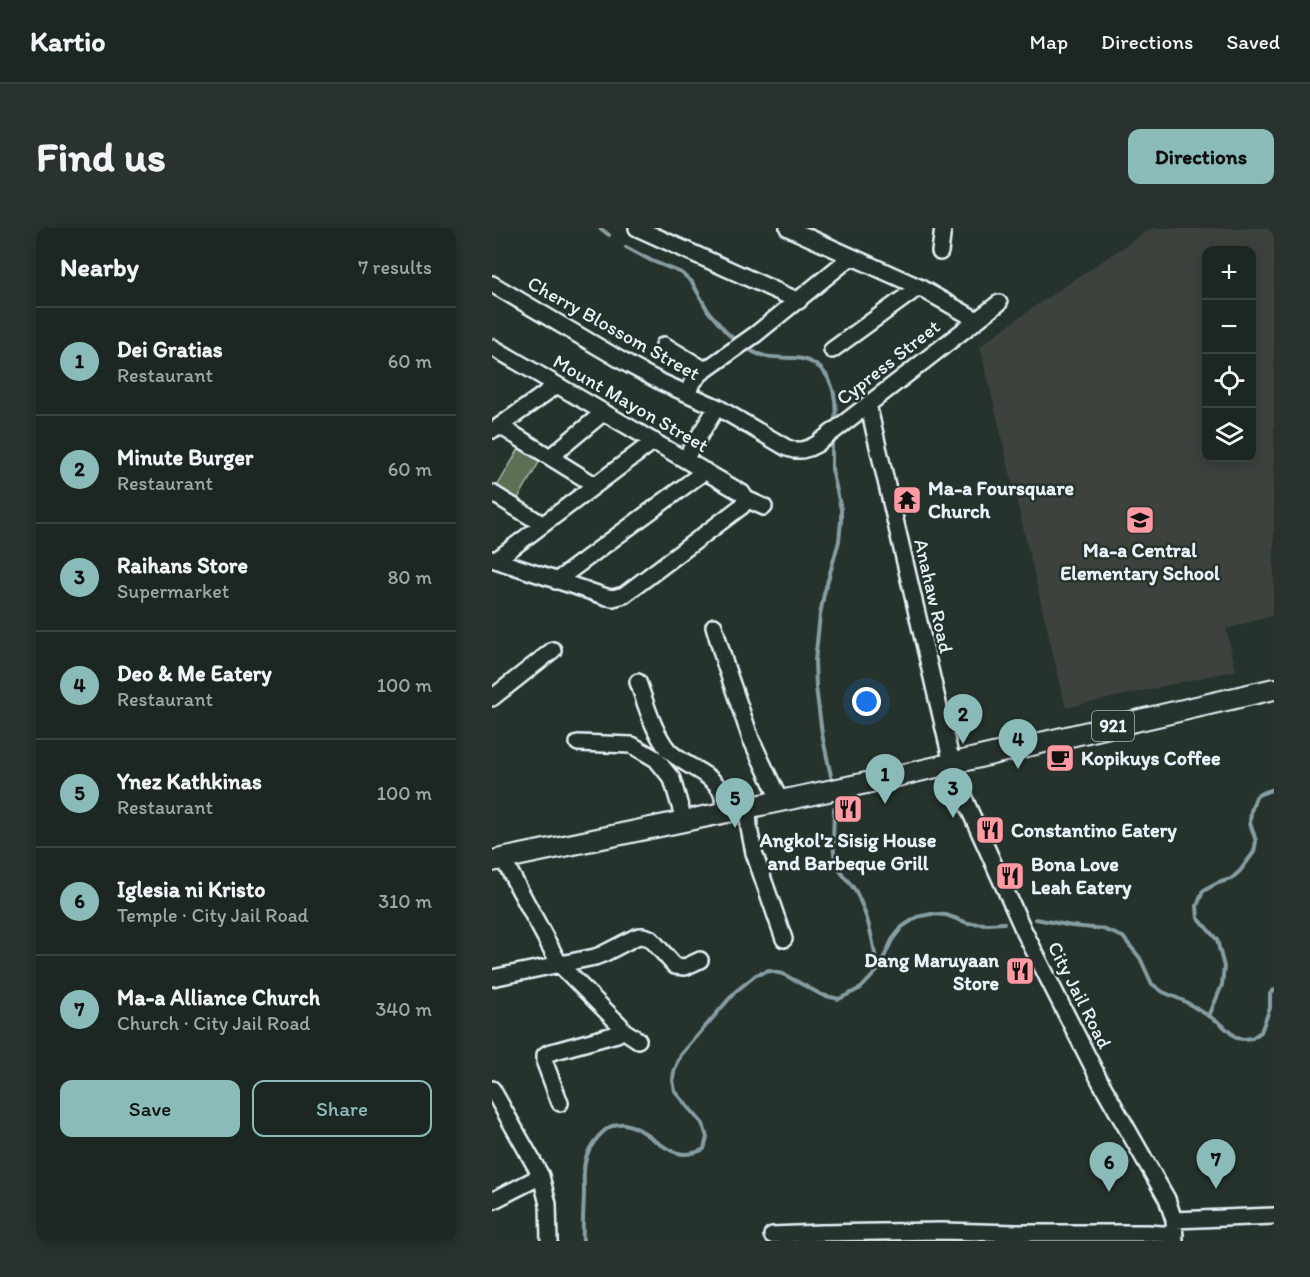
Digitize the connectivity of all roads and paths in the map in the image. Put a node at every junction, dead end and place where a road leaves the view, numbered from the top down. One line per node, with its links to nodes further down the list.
1 (637, 228): 8 (street)
2 (788, 228): 5 (street)
3 (943, 228): 4 (street)
4 (940, 252)
5 (851, 257): 7 (street); 8 (street)
6 (492, 284): 16 (street, Cherry Blossom Street)
7 (920, 287): 10 (street); 13 (street)
8 (799, 301): 14 (street)
9 (999, 303): 10 (street, Cypress Street)
10 (978, 320): 17 (street, Cypress Street)
11 (664, 345): 14 (street)
12 (492, 347): 15 (street, Mount Mayon Street)
13 (832, 350)
14 (705, 370): 16 (street)
15 (557, 385): 19 (street, Mount Mayon Street); 20 (street)
16 (689, 394): 18 (street, Cherry Blossom Street)
17 (868, 404): 22 (street, Cypress Street); 39 (street, Anahaw Road)
18 (717, 407): 22 (street, Cherry Blossom Street); 24 (street)
19 (604, 412): 21 (street, Mount Mayon Street); 23 (street)
20 (496, 429): 23 (street)
21 (654, 441): 24 (street, Mount Mayon Street); 26 (street)
22 (802, 450)
23 (550, 457): 26 (street)
24 (685, 459): 25 (street, Mount Mayon Street)
25 (705, 471): 28 (street, Mount Mayon Street); 32 (street)
26 (595, 485): 30 (street)
27 (492, 494): 30 (street)
28 (746, 500): 29 (street, Mount Mayon Street); 32 (street)
29 (764, 507)
30 (542, 524): 31 (street)
31 (494, 559): 32 (street)
32 (556, 581)
33 (714, 626): 40 (street)
34 (553, 650): 37 (street)
35 (638, 682): 42 (street)
36 (1274, 689): 39 (main road, 921)
37 (492, 698)
38 (578, 743): 43 (street)
39 (952, 763): 40 (main road, 921); 56 (street, City Jail Road)
40 (780, 801): 41 (main road, 921)
41 (748, 807): 42 (main road, 921); 45 (street)
42 (727, 811): 43 (main road, 921)
43 (684, 820): 44 (main road, 921)
44 (497, 860): 47 (street)
45 (784, 939)
46 (700, 960): 47 (street)
47 (560, 965): 48 (street); 49 (street)
48 (492, 978)
49 (623, 1030): 50 (street); 52 (street)
50 (638, 1040)
51 (492, 1089): 53 (street)
52 (560, 1103)
53 (541, 1176): 54 (street); 58 (street)
54 (492, 1201)
55 (1274, 1216): 56 (street)
56 (1175, 1232): 57 (street)
57 (772, 1235)
58 (549, 1241)

